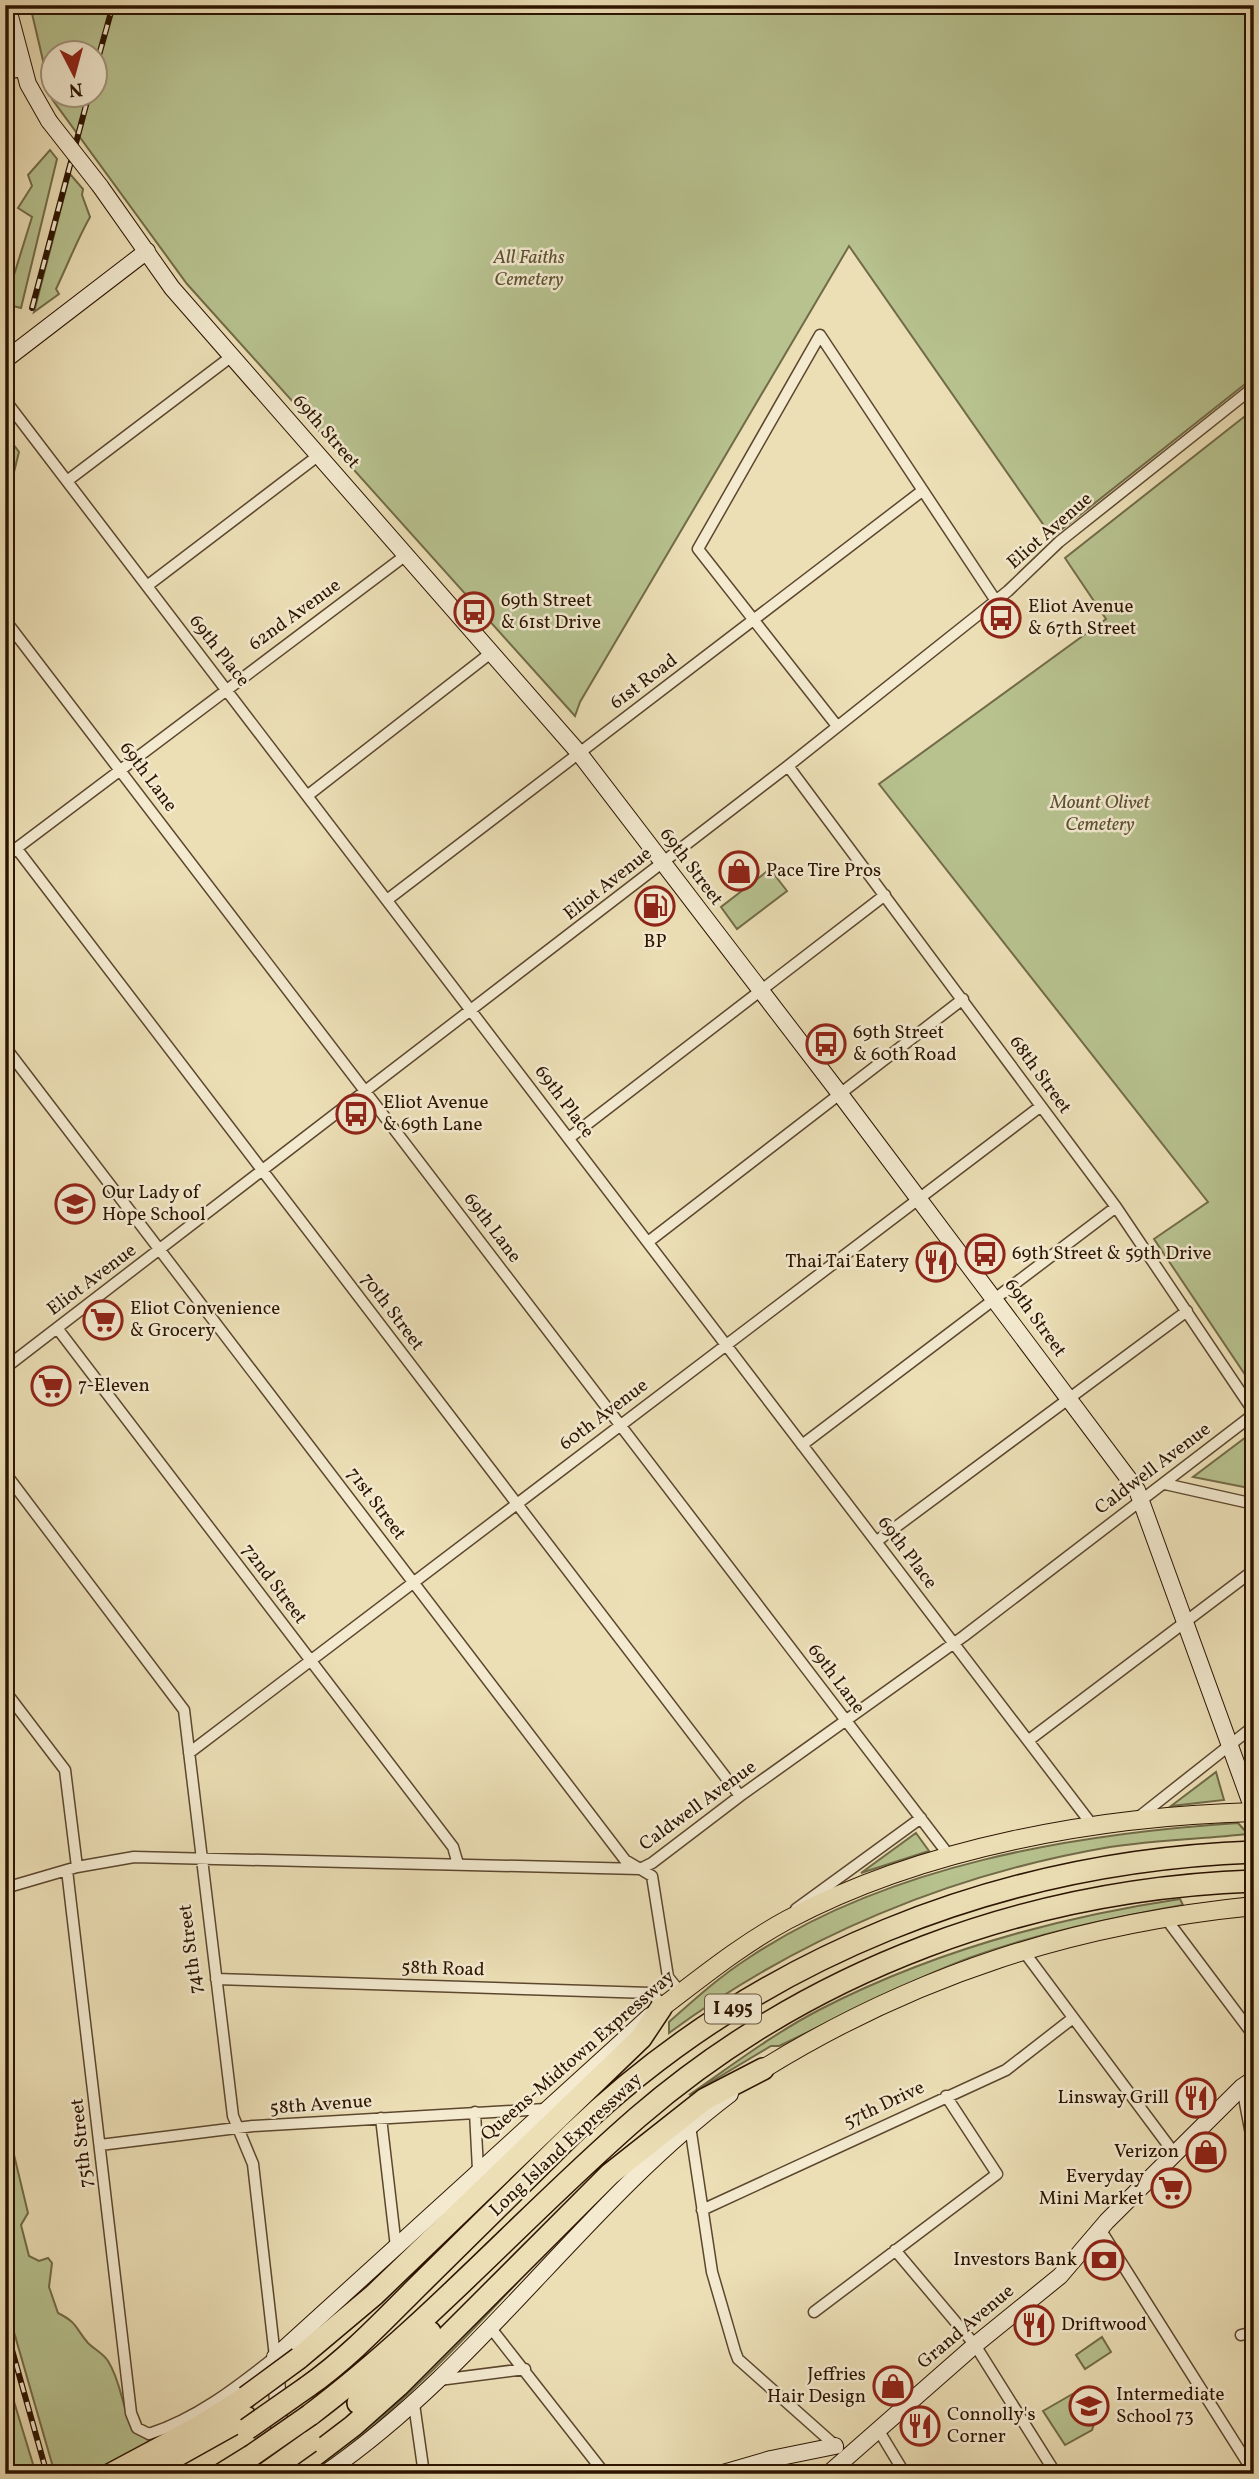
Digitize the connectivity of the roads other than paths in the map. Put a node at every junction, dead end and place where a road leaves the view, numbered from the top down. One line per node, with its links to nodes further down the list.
1 (8, 5): 2 (main road, 69th Street)
2 (14, 25): 3 (street); 5 (main road, 69th Street)
3 (5, 45)
4 (5, 72): 5 (street)
5 (24, 72): 6 (main road, 69th Street, bridge)
6 (147, 251): 7 (main road, 69th Street); 8 (main road)
7 (232, 356): 11 (main road, 69th Street); 12 (street)
8 (5, 360)
9 (1254, 387): 16 (street, Eliot Avenue)
10 (5, 400): 12 (street, 69th Place)
11 (318, 455): 14 (main road, 69th Street); 15 (street)
12 (67, 481): 15 (street, 69th Place)
13 (922, 491): 16 (street); 18 (street, 61st Road); 18 (street)
14 (406, 555): 19 (main road, 69th Street); 20 (street, 62nd Avenue)
15 (147, 586): 20 (street, 69th Place)
16 (996, 601): 21 (street, Eliot Avenue)
17 (5, 620): 24 (street, 69th Lane)
18 (754, 620): 21 (street); 22 (street, 61st Road)
19 (492, 652): 22 (main road, 69th Street); 25 (street)
20 (226, 689): 24 (street, 62nd Avenue); 25 (street, 69th Place)
21 (837, 726): 23 (street, Eliot Avenue)
22 (579, 754): 28 (main road, 69th Street); 30 (street, 61st Road)
23 (788, 766): 28 (street, Eliot Avenue); 29 (street, 68th Street)
24 (119, 768): 26 (street, 62nd Avenue); 35 (street, 69th Lane)
25 (307, 796): 30 (street, 69th Place)
26 (17, 849): 27 (street, 62nd Avenue); 39 (street, 70th Street)
27 (5, 857)
28 (662, 864): 31 (main road, 69th Street); 33 (street, Eliot Avenue)
29 (885, 895): 31 (street); 32 (street, 68th Street)
30 (387, 900): 33 (street, 69th Place)
31 (762, 992): 36 (main road, 69th Street); 38 (street)
32 (963, 999): 36 (street); 37 (street, 68th Street)
33 (472, 1011): 35 (street, Eliot Avenue); 38 (street, 69th Place)
34 (5, 1047): 43 (street, 71st Street)
35 (366, 1092): 39 (street, Eliot Avenue); 51 (street, 69th Lane)
36 (840, 1094): 40 (main road, 69th Street); 42 (street)
37 (1041, 1106): 40 (street, 60th Avenue); 41 (street, 68th Street)
38 (569, 1138): 42 (street, 69th Place)
39 (263, 1171): 43 (street, Eliot Avenue); 56 (street, 70th Street)
40 (919, 1198): 44 (main road, 69th Street); 47 (street, 60th Avenue)
41 (1116, 1207): 44 (street); 45 (street, 68th Street)
42 (648, 1242): 47 (street, 69th Place)
43 (160, 1250): 46 (street, Eliot Avenue); 60 (street, 71st Street)
44 (994, 1298): 49 (main road, 69th Street); 52 (street)
45 (1187, 1311): 49 (street); 50 (street, 68th Street)
46 (57, 1328): 48 (street, Eliot Avenue); 63 (street, 72nd Street)
47 (726, 1344): 51 (street, 60th Avenue); 52 (street, 69th Place)
48 (5, 1368)
49 (1068, 1398): 55 (main road, 69th Street); 58 (street)
50 (1254, 1413): 54 (street, Caldwell Avenue)
51 (620, 1425): 56 (street, 60th Avenue); 65 (street, 69th Lane)
52 (802, 1445): 58 (street, 69th Place)
53 (5, 1474): 69 (street, 74th Street)
54 (1165, 1484): 55 (street, Caldwell Avenue); 57 (street)
55 (1140, 1498): 61 (main road, 69th Street); 62 (street, Caldwell Avenue)
56 (517, 1503): 60 (street, 60th Avenue); 70 (street, 70th Street)
57 (1254, 1504)
58 (877, 1541): 62 (street, 69th Place)
59 (1254, 1570): 61 (street)
60 (414, 1583): 63 (street, 60th Avenue); 80 (street, 71st Street)
61 (1184, 1622): 67 (street); 68 (main road, 69th Street)
62 (954, 1643): 65 (street, Caldwell Avenue); 67 (street, 69th Place)
63 (311, 1661): 69 (street, 60th Avenue); 78 (street, 72nd Street)
64 (5, 1692): 79 (street, 75th Street)
65 (846, 1721): 70 (street, Caldwell Avenue); 72 (street, 69th Lane)
66 (1254, 1726): 68 (street)
67 (1028, 1740): 74 (street, 69th Place)
68 (1228, 1745): 71 (main road, 69th Street); 73 (street)
69 (189, 1753): 76 (street, 74th Street)
70 (740, 1796): 80 (street, Caldwell Avenue)
71 (1254, 1812): 73 (main road, Queens-Midtown Expressway)
72 (921, 1818): 77 (street, 69th Lane); 85 (street)
73 (1134, 1820): 74 (main road, Queens-Midtown Expressway)
74 (1093, 1826): 77 (main road, Queens-Midtown Expressway)
75 (1254, 1852): 120 (highway, Long Island Expressway / I 495, bridge)
76 (201, 1858): 78 (street, Caldwell Avenue); 79 (street, Caldwell Avenue); 87 (street, 74th Street)
77 (951, 1858): 85 (main road, Queens-Midtown Expressway)
78 (458, 1864): 80 (street, Caldwell Avenue)
79 (72, 1868): 82 (street, Caldwell Avenue); 101 (street, 75th Street)
80 (640, 1868): 88 (street, 71st Street)
81 (1254, 1881): 106 (highway, Long Island Expressway / I 495)
82 (5, 1888)
83 (1254, 1906): 84 (main road)
84 (1164, 1916): 86 (main road); 91 (street)
85 (764, 1933): 88 (main road, Queens-Midtown Expressway)
86 (1022, 1949): 90 (street); 92 (main road)
87 (216, 1979): 89 (street, 58th Road); 100 (street, 74th Street)
88 (681, 1993): 89 (main road, Queens-Midtown Expressway)
89 (662, 2006): 96 (main road, Queens-Midtown Expressway); 120 (highway, bridge)
90 (1073, 2018): 95 (street, 57th Drive); 103 (street)
91 (1254, 2036)
92 (763, 2069): 99 (main road); 126 (highway)
93 (1254, 2069): 94 (main road, Grand Avenue)
94 (1248, 2083): 102 (street); 103 (main road, Grand Avenue)
95 (946, 2096): 105 (street, 57th Drive); 109 (street)
96 (545, 2109): 97 (street, 58th Avenue); 104 (main road, Queens-Midtown Expressway)
97 (474, 2112): 98 (street, 58th Avenue); 104 (street)
98 (381, 2118): 100 (street, 58th Avenue); 108 (street)
99 (690, 2126): 105 (street); 111 (main road)
100 (237, 2129): 101 (street, 58th Avenue); 115 (street, 74th Street)
101 (100, 2145): 119 (street, 75th Street)
102 (1254, 2150)
103 (1174, 2153): 107 (main road, Grand Avenue)
104 (478, 2170): 108 (main road, Queens-Midtown Expressway)
105 (702, 2210): 122 (street)
106 (537, 2213): 126 (highway); 132 (highway, Long Island Expressway / I 495, bridge)
107 (1100, 2229): 114 (main road, Grand Avenue); 129 (street)
108 (397, 2247): 115 (main road, Queens-Midtown Expressway)
109 (895, 2250): 110 (street); 114 (street)
110 (814, 2312)
111 (490, 2327): 116 (street); 117 (main road)
112 (1254, 2332): 113 (street)
113 (1241, 2335)
114 (975, 2345): 121 (main road, Grand Avenue); 141 (street)
115 (275, 2357): 119 (street, Queens-Midtown Expressway); 134 (main road, 74th Street)
116 (525, 2369): 117 (street); 137 (street)
117 (439, 2380): 118 (main road)
118 (414, 2403): 126 (main road); 136 (street)
119 (131, 2413)
120 (247, 2415): 128 (highway); 130 (highway); 131 (highway, Long Island Expressway / I 495)
121 (879, 2431): 125 (main road, Grand Avenue); 140 (street)
122 (818, 2432): 123 (street); 124 (street)
123 (835, 2446): 124 (main road); 125 (street)
124 (810, 2449): 127 (main road)
125 (850, 2455): 139 (main road, Grand Avenue)
126 (316, 2458): 133 (highway, bridge); 135 (highway)
127 (765, 2468): 138 (main road)
128 (111, 2473)
129 (1254, 2473)
130 (144, 2474)
131 (172, 2474)
132 (222, 2474)
133 (265, 2474)
134 (283, 2474)
135 (290, 2474)
136 (424, 2474)
137 (605, 2474)
138 (720, 2474)
139 (828, 2474)
140 (905, 2474)
141 (1056, 2474)

